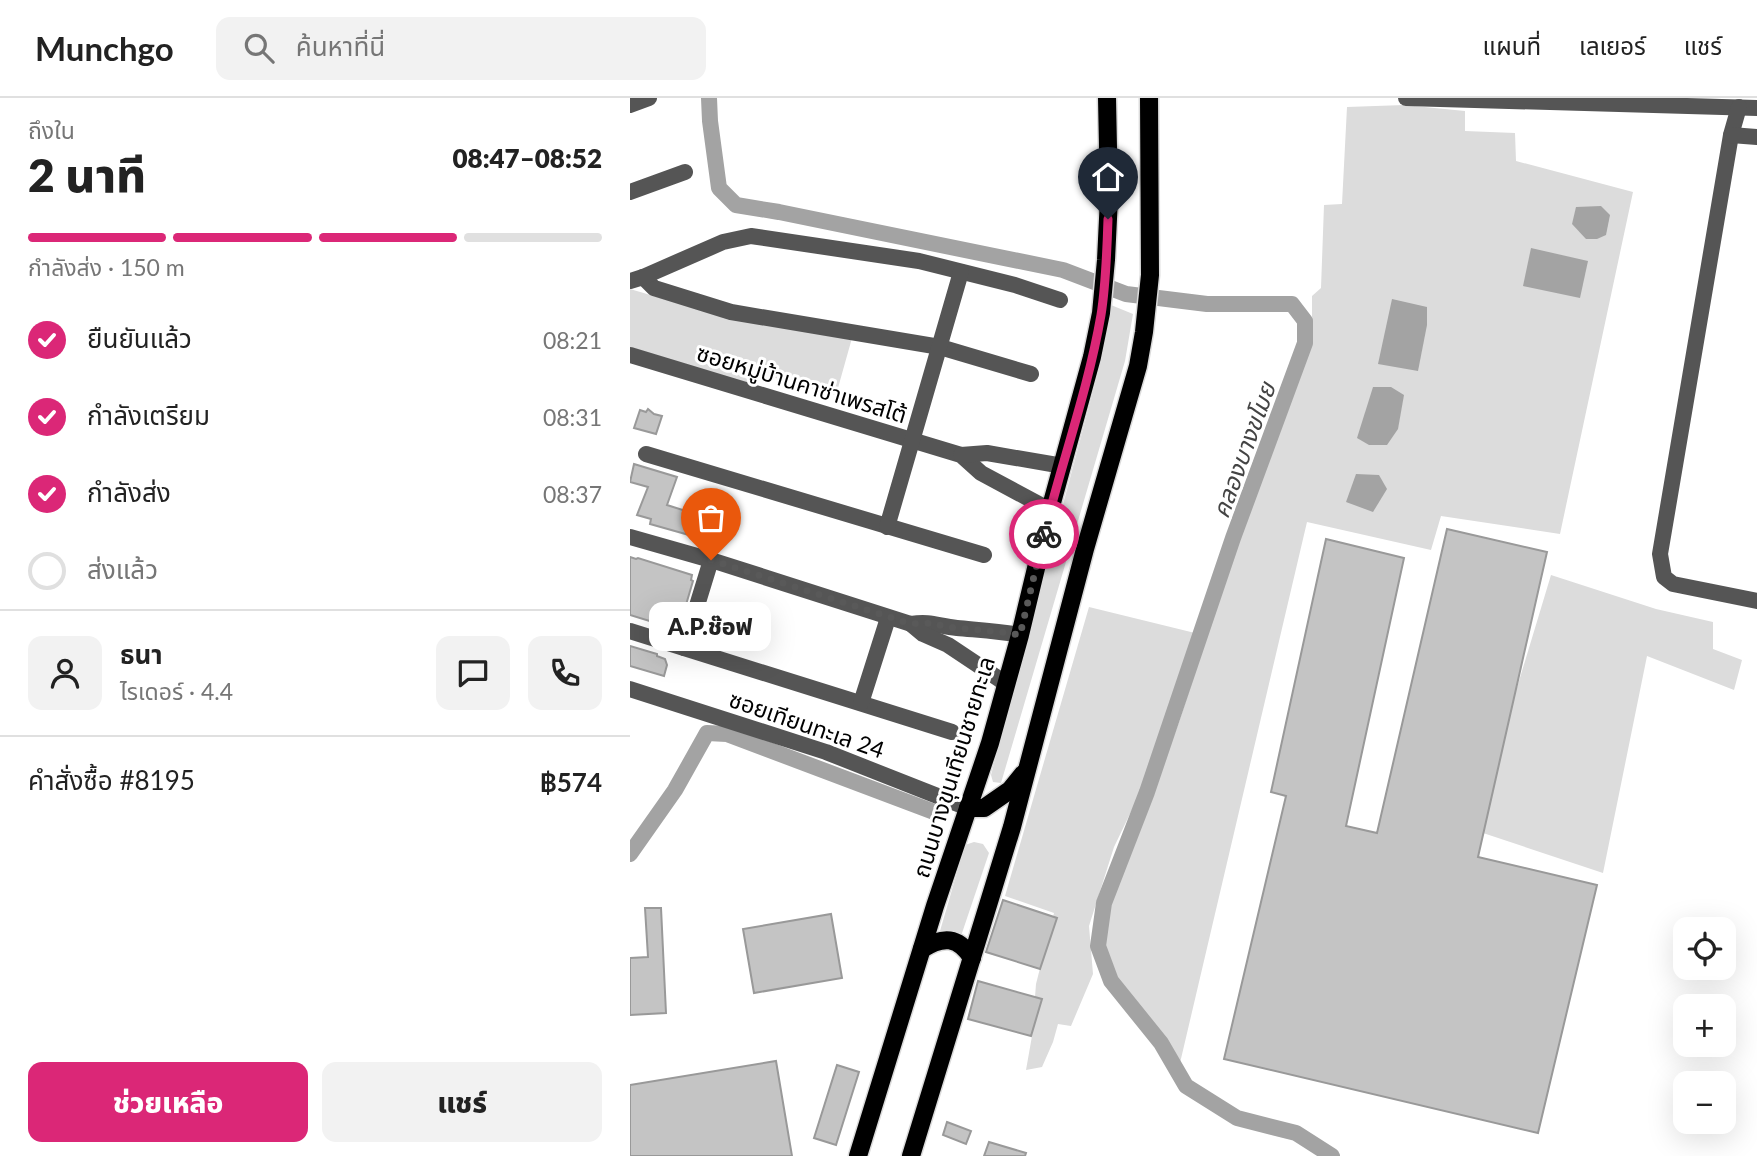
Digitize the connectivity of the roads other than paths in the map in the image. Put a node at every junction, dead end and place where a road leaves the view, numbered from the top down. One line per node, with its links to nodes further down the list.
1 (649, 98): 5 (street)
2 (1107, 98): 22 (main road, ถนนบางขุนเทียนชายทะเล)
3 (1149, 98): 41 (main road)
4 (1406, 98): 6 (street)
5 (630, 105)
6 (1739, 107): 7 (street); 8 (street)
7 (1757, 108)
8 (1731, 135): 9 (street); 29 (street)
9 (1757, 137)
10 (685, 172): 11 (street)
11 (630, 192)
12 (961, 272): 13 (street); 14 (street); 15 (street)
13 (636, 279): 15 (street)
14 (1060, 300)
15 (940, 347): 17 (street); 18 (street)
16 (630, 355): 18 (street, ซอยหมู่บ้านคาซ่าเพรสโต้)
17 (1031, 374)
18 (911, 440): 20 (street, ซอยหมู่บ้านคาซ่าเพรสโต้); 25 (street)
19 (646, 454): 25 (street)
20 (961, 455): 21 (street, ซอยหมู่บ้านคาซ่าเพรสโต้); 23 (street, ซอยหมู่บ้านคาซ่าเพรสโต้)
21 (1017, 458): 22 (street, ซอยหมู่บ้านคาซ่าเพรสโต้); 23 (street)
22 (1063, 466): 24 (main road, ถนนบางขุนเทียนชายทะเล)
23 (1008, 488): 24 (street, ซอยหมู่บ้านคาซ่าเพรสโต้)
24 (1050, 510): 34 (main road, ถนนบางขุนเทียนชายทะเล)
25 (887, 527): 27 (street)
26 (630, 537): 28 (street)
27 (984, 555)
28 (711, 560): 30 (street); 35 (street)
29 (1757, 601)
30 (888, 618): 31 (street); 39 (street)
31 (911, 624): 32 (street); 36 (street)
32 (975, 629): 34 (street); 36 (street)
33 (630, 631): 35 (street)
34 (1020, 635): 37 (main road, ถนนบางขุนเทียนชายทะเล)
35 (684, 648): 39 (street)
36 (966, 657): 37 (street)
37 (1005, 683): 42 (main road, ถนนบางขุนเทียนชายทะเล)
38 (630, 689): 42 (street, ซอยเทียนทะเล 24)
39 (861, 703): 40 (street)
40 (952, 732)
41 (1028, 768): 42 (main road); 44 (main road)
42 (968, 808): 43 (main road, ถนนบางขุนเทียนชายทะเล)
43 (922, 949): 44 (main road); 45 (main road, ถนนบางขุนเทียนชายทะเล)
44 (972, 958): 46 (main road)
45 (858, 1156)
46 (911, 1156)

